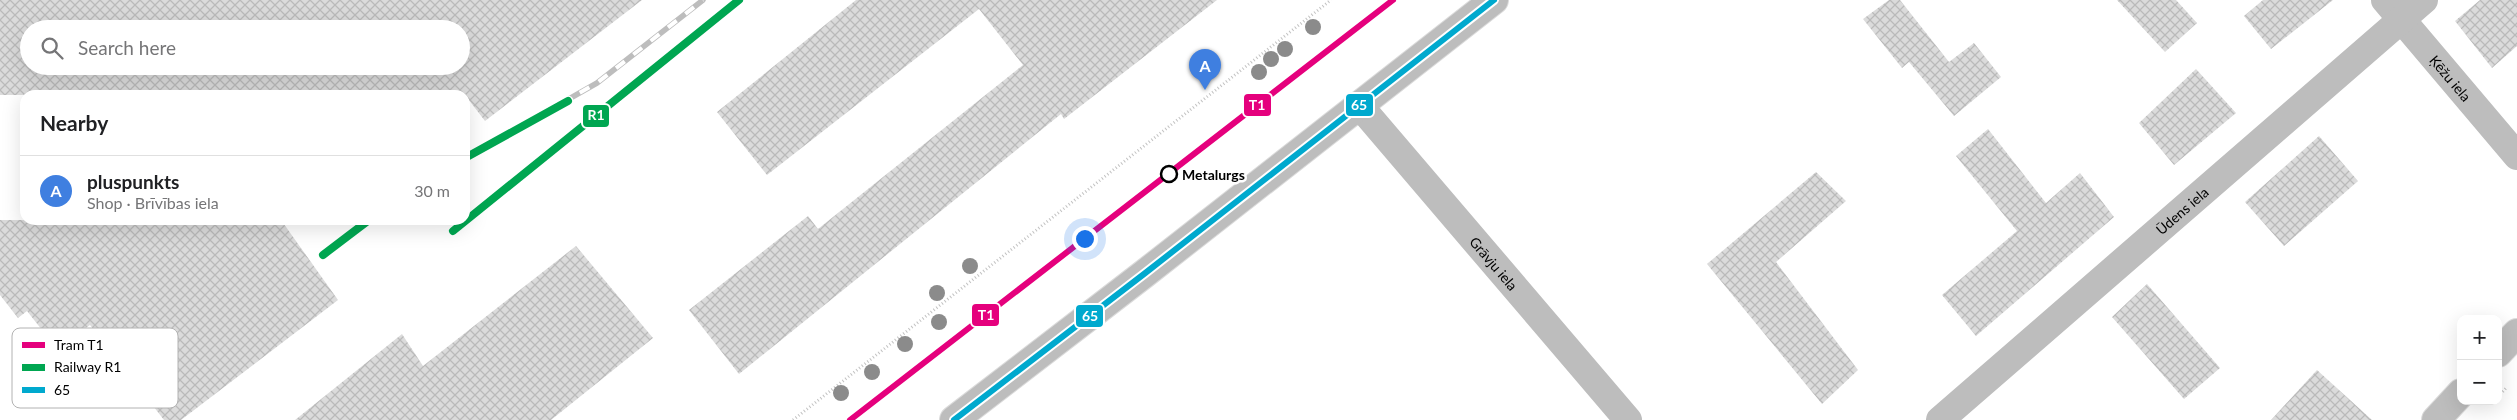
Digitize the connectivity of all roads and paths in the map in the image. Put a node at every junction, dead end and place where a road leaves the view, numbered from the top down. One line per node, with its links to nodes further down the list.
1 (1331, 0): 11 (path)
2 (1494, 0): 5 (main road)
3 (2424, 0): 4 (main road, Ūdens iela)
4 (2393, 10): 6 (main road, Ķēžu iela); 13 (main road, Ūdens iela)
5 (1359, 105): 10 (main road); 12 (main road, Grāvju iela)
6 (2517, 156)
7 (2517, 333): 8 (main road)
8 (2502, 349)
9 (2457, 397): 14 (main road)
10 (960, 418)
11 (793, 420)
12 (1628, 420)
13 (1940, 420)
14 (2436, 420)

